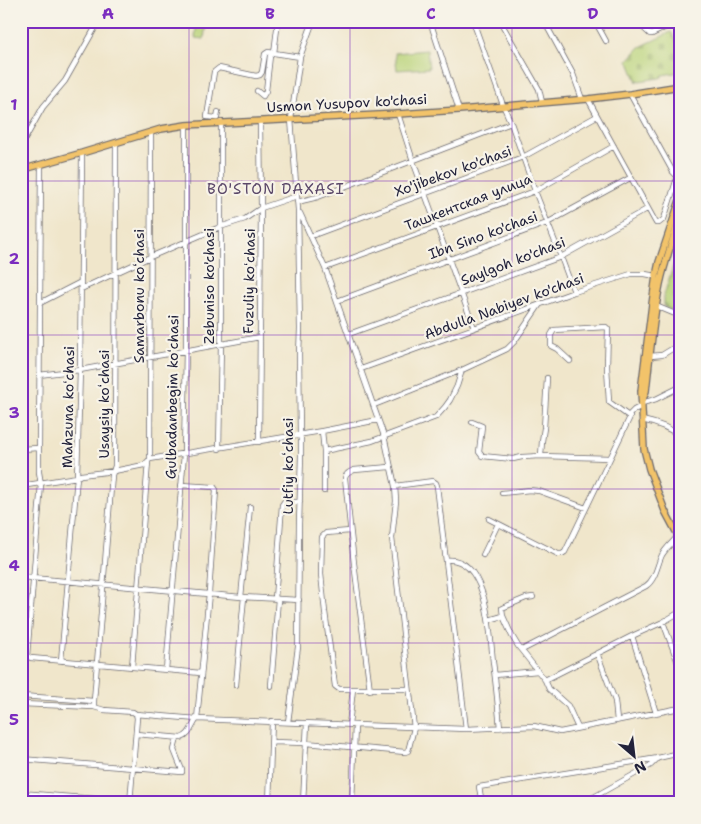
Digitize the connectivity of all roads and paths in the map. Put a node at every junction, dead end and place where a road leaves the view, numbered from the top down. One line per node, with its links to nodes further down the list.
1 (99, 21): 31 (street)
2 (278, 21): 12 (street)
3 (430, 21): 20 (street)
4 (472, 21): 19 (street)
5 (500, 21): 18 (street)
6 (544, 21): 17 (street)
7 (595, 21): 11 (street)
8 (636, 21): 9 (street)
9 (672, 21)
10 (313, 22): 13 (street)
11 (606, 41)
12 (274, 53): 13 (street); 15 (street); 21 (street)
13 (300, 57): 24 (street)
14 (680, 86): 16 (main road, Usmon Yusupov ko'chasi)
15 (257, 91)
16 (630, 94): 17 (main road, Usmon Yusupov ko'chasi); 39 (street)
17 (585, 99): 18 (main road, Usmon Yusupov ko'chasi); 23 (street)
18 (542, 102): 19 (main road, Usmon Yusupov ko'chasi)
19 (503, 106): 20 (main road, Usmon Yusupov ko'chasi); 27 (street)
20 (459, 110): 22 (main road, Usmon Yusupov ko'chasi)
21 (218, 112)
22 (398, 114): 24 (main road, Usmon Yusupov ko'chasi); 35 (street)
23 (597, 116): 32 (street); 34 (street, Xo'jibekov ko'chasi)
24 (291, 119): 25 (main road, Usmon Yusupov ko'chasi); 43 (street)
25 (260, 120): 26 (main road, Usmon Yusupov ko'chasi); 46 (street, Fuzuliy koʻchasi)
26 (221, 122): 28 (main road, Usmon Yusupov ko'chasi); 51 (street, Zebuniso ko'chasi)
27 (511, 123): 34 (street); 35 (street)
28 (186, 125): 29 (main road, Usmon Yusupov ko'chasi); 54 (street, Gulbadanbegim koʻchasi)
29 (151, 132): 30 (main road, Usmon Yusupov ko'chasi); 56 (street, Samarbonu koʻchasi)
30 (116, 143): 33 (main road, Usmon Yusupov ko'chasi); 59 (street, Usaysiy koʻchasi)
31 (21, 146)
32 (614, 146): 40 (street); 41 (street, Ташкентская улица)
33 (82, 153): 36 (main road, Usmon Yusupov ko'chasi); 61 (street, Mahzuna koʻchasi)
34 (523, 158): 41 (street); 42 (street, Xo'jibekov ko'chasi)
35 (413, 161): 42 (street); 45 (street)
36 (41, 164): 38 (main road, Usmon Yusupov ko'chasi); 66 (street)
37 (680, 169): 39 (street)
38 (21, 170)
39 (677, 176): 47 (street)
40 (630, 178): 47 (street); 50 (street, Ibn Sino ko'chasi)
41 (535, 191): 50 (street); 52 (street, Ташкентская улица)
42 (424, 193): 52 (street); 53 (street, Xo'jibekov ko'chasi)
43 (297, 196): 45 (street); 46 (street)
44 (680, 200): 60 (main road)
45 (297, 202): 48 (street)
46 (261, 208): 51 (street); 72 (street, Fuzuliy koʻchasi)
47 (647, 209): 55 (street, Saylgoh ko'chasi)
48 (298, 210): 53 (street); 94 (street, Lutfiy koʻchasi)
49 (680, 217): 68 (main road)
50 (547, 223): 55 (street); 57 (street, Ibn Sino ko'chasi)
51 (220, 227): 54 (street); 73 (street, Zebuniso ko'chasi)
52 (437, 227): 57 (street); 58 (street, Ташкентская улица)
53 (311, 236): 58 (street)
54 (186, 243): 56 (street); 75 (street, Gulbadanbegim koʻchasi)
55 (561, 257): 63 (street, Saylgoh ko'chasi); 64 (street)
56 (150, 258): 59 (street); 76 (street, Samarbonu koʻchasi)
57 (449, 260): 63 (street); 65 (street, Ibn Sino ko'chasi)
58 (325, 268): 65 (street)
59 (115, 273): 62 (street); 79 (street, Usaysiy koʻchasi)
60 (656, 276): 64 (street, Abdulla Nabiyev ko'chasi); 86 (main road)
61 (82, 282): 62 (street, Mahzuna koʻchasi); 66 (street)
62 (81, 290): 81 (street, Mahzuna koʻchasi)
63 (462, 292): 70 (street); 71 (street, Saylgoh ko'chasi)
64 (574, 292): 67 (street, Abdulla Nabiyev ko'chasi)
65 (337, 300): 71 (street)
66 (40, 303): 83 (street)
67 (540, 304): 70 (street, Abdulla Nabiyev ko'chasi); 82 (street)
68 (656, 306): 69 (street); 77 (main road)
69 (680, 316)
70 (474, 328): 80 (street, Abdulla Nabiyev ko'chasi)
71 (349, 334): 80 (street)
72 (260, 337): 73 (street); 96 (street, Fuzuliy koʻchasi)
73 (221, 344): 75 (street); 99 (street, Zebuniso ko'chasi)
74 (680, 344): 77 (street)
75 (186, 350): 76 (street); 101 (street, Gulbadanbegim koʻchasi)
76 (151, 356): 79 (street); 104 (street, Samarbonu koʻchasi)
77 (650, 356): 86 (main road)
78 (570, 361): 88 (street)
79 (115, 364): 81 (street); 106 (street, Usaysiy koʻchasi)
80 (360, 369): 87 (street)
81 (80, 370): 83 (street); 107 (street, Mahzuna koʻchasi)
82 (462, 370): 87 (street); 95 (street)
83 (39, 375): 98 (street)
84 (547, 378): 102 (street)
85 (680, 387): 86 (street)
86 (642, 404): 88 (street); 90 (main road)
87 (374, 405): 89 (street)
88 (629, 416): 103 (street)
89 (378, 420): 92 (street); 95 (street)
90 (642, 420): 93 (street); 120 (main road)
91 (472, 422): 102 (street)
92 (322, 431): 94 (street); 100 (street)
93 (678, 433)
94 (300, 435): 96 (street); 114 (street, Lutfiy koʻchasi)
95 (384, 436): 100 (street); 105 (street)
96 (259, 442): 99 (street)
97 (21, 448): 98 (street)
98 (39, 448): 108 (street)
99 (219, 448): 101 (street)
100 (324, 450): 112 (street)
101 (184, 454): 104 (street); 109 (street, Gulbadanbegim koʻchasi)
102 (542, 456): 103 (street)
103 (610, 458): 116 (street)
104 (149, 461): 106 (street); 127 (street, Samarbonu koʻchasi)
105 (390, 467): 111 (street); 119 (street)
106 (114, 471): 107 (street); 126 (street, Usaysiy koʻchasi)
107 (77, 477): 108 (street); 125 (street, Mahzuna koʻchasi)
108 (41, 484): 110 (street); 124 (street)
109 (181, 485): 128 (street, Gulbadanbegim koʻchasi); 129 (street)
110 (21, 486)
111 (394, 486): 122 (street); 153 (street)
112 (324, 491)
113 (502, 492): 116 (street)
114 (300, 502): 132 (street); 133 (street, Lutfiy koʻchasi)
115 (250, 506): 130 (street)
116 (586, 508): 118 (street)
117 (489, 519): 118 (street)
118 (498, 524): 121 (street)
119 (350, 531): 152 (street); 154 (street)
120 (679, 538): 139 (street)
121 (483, 555)
122 (446, 560): 136 (street); 172 (street)
123 (21, 578): 124 (street)
124 (33, 578): 125 (street); 141 (street)
125 (69, 581): 126 (street); 141 (street, Mahzuna koʻchasi)
126 (103, 584): 127 (street); 142 (street, Usaysiy koʻchasi)
127 (138, 587): 128 (street); 143 (street, Samarbonu koʻchasi)
128 (173, 590): 129 (street); 145 (street, Gulbadanbegim koʻchasi)
129 (209, 594): 130 (street); 147 (street)
130 (243, 597): 132 (street); 150 (street)
131 (533, 597): 135 (street)
132 (277, 599): 133 (street); 151 (street)
133 (299, 600): 165 (street, Lutfiy koʻchasi)
134 (680, 612): 137 (street)
135 (503, 616): 136 (street); 139 (street)
136 (489, 620): 148 (street)
137 (663, 622): 138 (street); 144 (street)
138 (632, 636): 140 (street); 160 (street)
139 (522, 650): 146 (street)
140 (597, 653): 149 (street); 164 (street)
141 (61, 660): 142 (street)
142 (96, 664): 143 (street); 156 (street, Usaysiy koʻchasi)
143 (132, 667): 145 (street)
144 (680, 668)
145 (166, 670): 147 (street)
146 (538, 671): 148 (street); 149 (street)
147 (201, 673): 162 (street)
148 (495, 675): 170 (street)
149 (545, 680): 171 (street)
150 (236, 685)
151 (271, 686)
152 (353, 689): 154 (street); 167 (street)
153 (409, 689): 154 (street); 169 (street)
154 (370, 690)
155 (21, 696): 156 (street)
156 (94, 701): 158 (street, Usaysiy koʻchasi)
157 (21, 704): 158 (street)
158 (94, 708): 161 (street)
159 (680, 708): 160 (street)
160 (656, 713): 164 (street)
161 (136, 714): 162 (street); 173 (street)
162 (197, 719): 163 (street); 174 (street)
163 (272, 721): 165 (street); 175 (street)
164 (617, 721): 171 (street)
165 (288, 722): 166 (street)
166 (307, 723): 167 (street); 176 (street)
167 (349, 725): 168 (street)
168 (355, 725): 169 (street); 177 (street)
169 (414, 728): 172 (street); 177 (street)
170 (500, 728): 171 (street); 172 (street)
171 (578, 728)
172 (466, 729)
173 (136, 734): 174 (street); 181 (street)
174 (176, 738): 181 (street)
175 (272, 742): 176 (street); 183 (street)
176 (306, 744): 177 (street); 187 (street)
177 (354, 747): 188 (street)
178 (680, 753): 179 (street)
179 (658, 758): 189 (street); 190 (street)
180 (21, 759): 181 (street)
181 (133, 768): 184 (street)
182 (21, 793): 184 (street)
183 (270, 801): 186 (street)
184 (130, 802): 185 (street)
185 (146, 803)
186 (261, 803)
187 (304, 803)
188 (352, 803)
189 (482, 803)
190 (583, 803)

